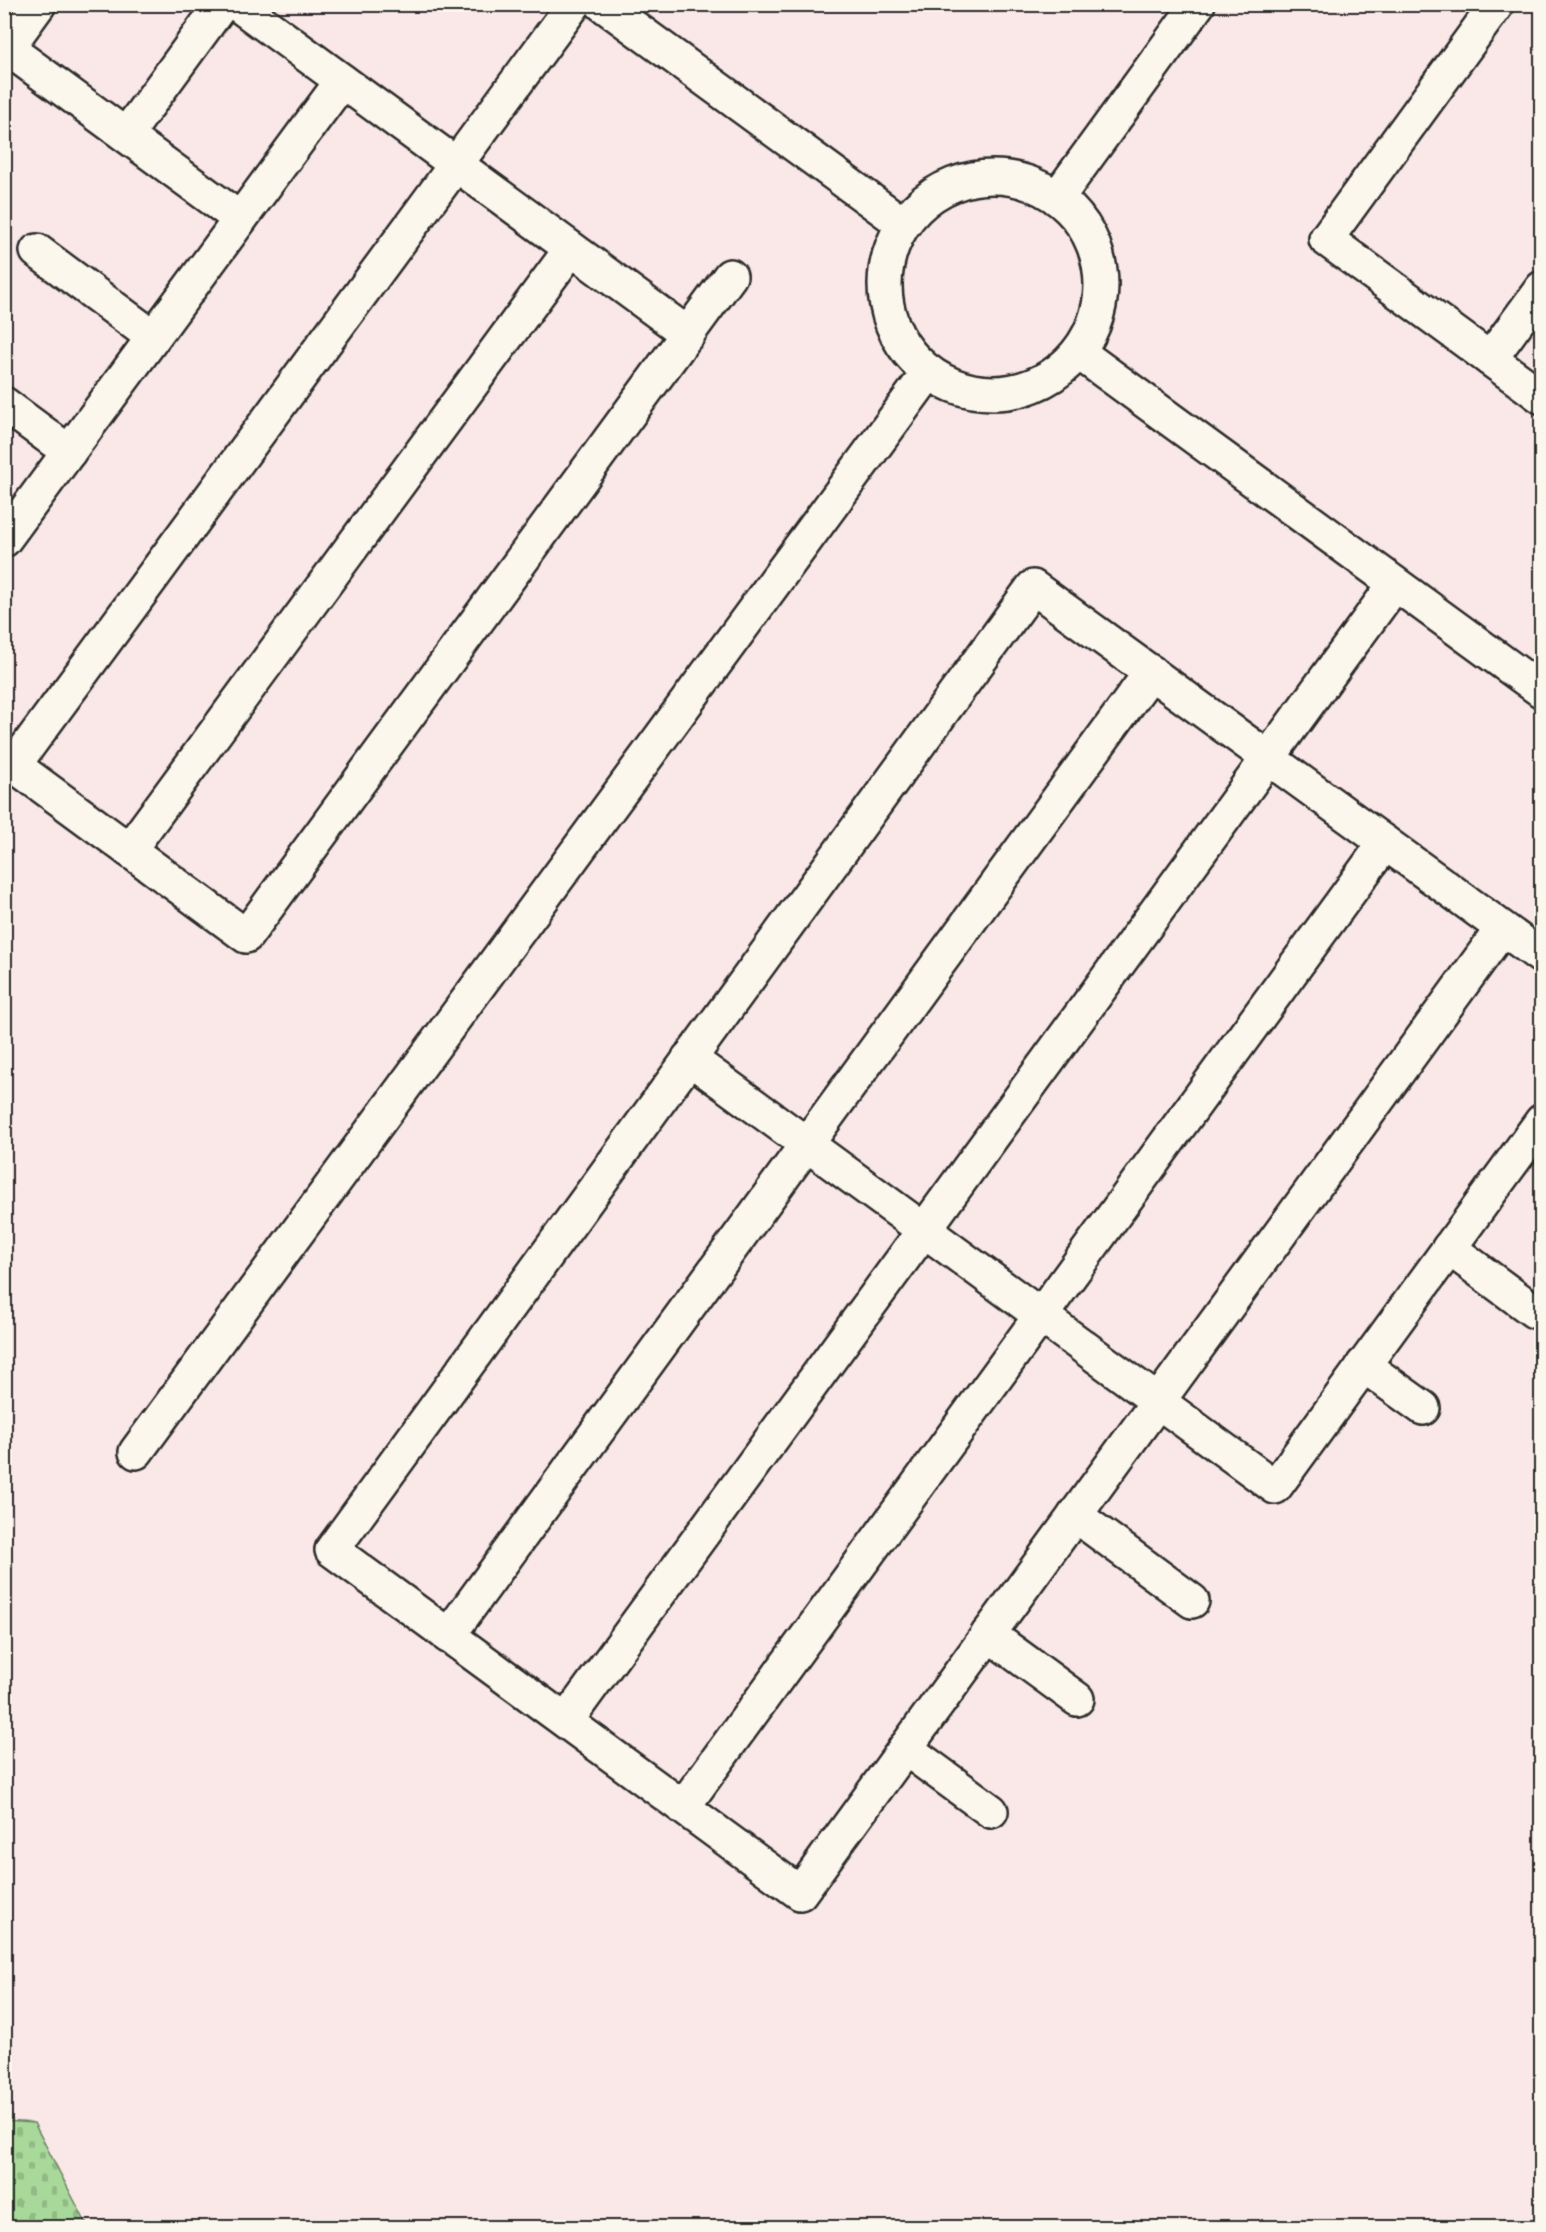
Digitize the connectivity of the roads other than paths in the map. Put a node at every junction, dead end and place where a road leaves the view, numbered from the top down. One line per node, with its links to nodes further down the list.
1 (39, 4): 8 (street)
2 (222, 4): 10 (street)
3 (237, 4): 9 (street)
4 (574, 4): 11 (street)
5 (602, 4): 14 (street)
6 (1198, 4): 12 (street)
7 (1497, 4): 22 (street)
8 (6, 47): 10 (street)
9 (342, 81): 11 (street); 13 (street)
10 (126, 135): 13 (street)
11 (455, 164): 15 (street); 32 (street)
12 (1056, 198): 14 (street); 21 (street)
13 (240, 219): 20 (street)
14 (903, 224): 23 (street)
15 (571, 249): 19 (street); 34 (street)
16 (37, 251): 20 (street)
17 (730, 276): 19 (street)
18 (1542, 288): 22 (street)
19 (688, 334): 34 (street)
20 (153, 337): 26 (street)
21 (1078, 352): 23 (street); 28 (street)
22 (1490, 359): 24 (street)
23 (928, 372): 47 (street)
24 (1542, 397)
25 (4, 404): 26 (street)
26 (69, 452): 27 (street)
27 (4, 540)
28 (1395, 584): 30 (street); 31 (street)
29 (1151, 672): 31 (street); 37 (street); 39 (street)
30 (1542, 691)
31 (1268, 758): 33 (street); 40 (street)
32 (9, 762): 34 (street)
33 (1385, 843): 35 (street); 43 (street)
34 (129, 850)
35 (1502, 928): 36 (street); 45 (street)
36 (1542, 957)
37 (689, 1059): 39 (street); 51 (street)
38 (1538, 1132): 41 (street)
39 (807, 1144): 40 (street); 51 (street)
40 (924, 1230): 43 (street); 53 (street)
41 (1449, 1248): 42 (street); 44 (street)
42 (1534, 1311)
43 (1041, 1316): 45 (street); 55 (street)
44 (1364, 1365): 45 (street); 46 (street)
45 (1158, 1401): 48 (street)
46 (1422, 1408)
47 (136, 1452)
48 (1075, 1515): 49 (street); 50 (street)
49 (1192, 1601)
50 (988, 1634): 52 (street); 54 (street)
51 (448, 1636): 53 (street)
52 (1077, 1699)
53 (566, 1721): 55 (street)
54 (905, 1748): 55 (street); 56 (street)
55 (683, 1807)
56 (991, 1810)

